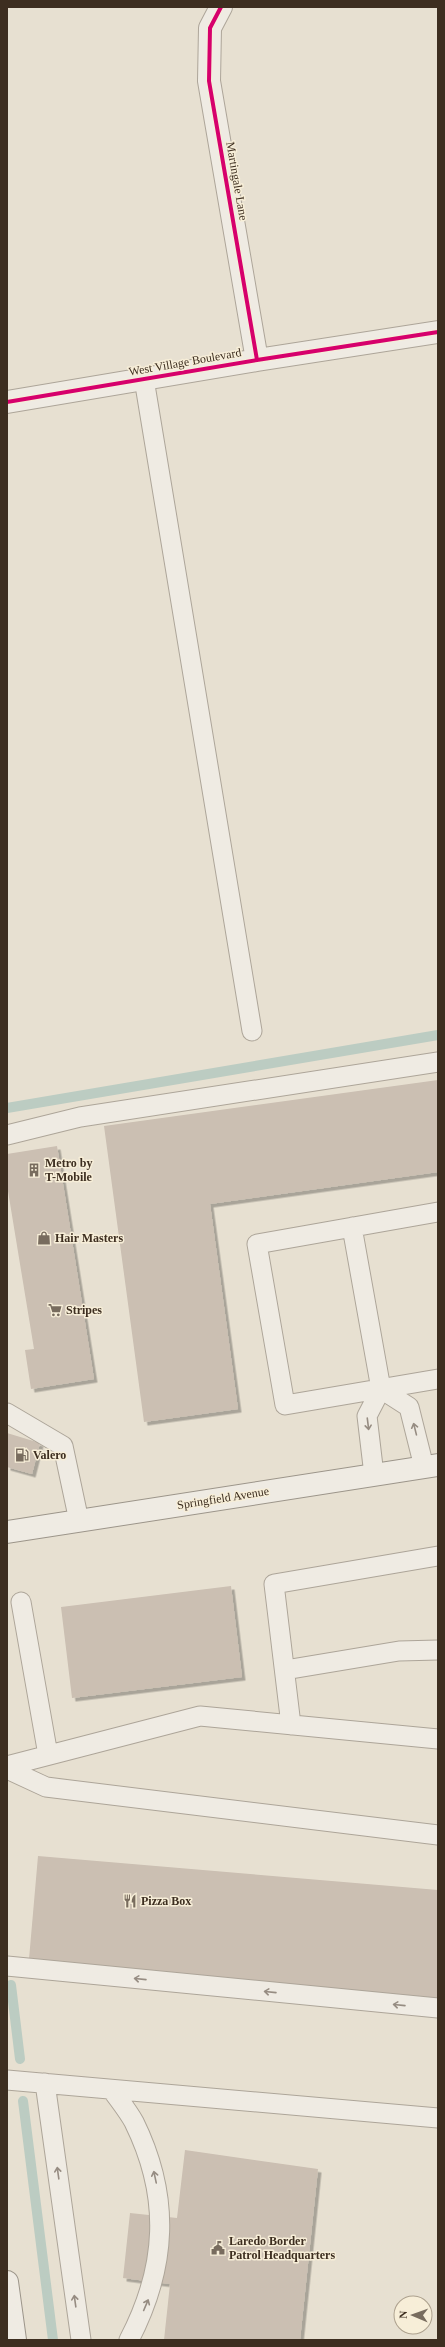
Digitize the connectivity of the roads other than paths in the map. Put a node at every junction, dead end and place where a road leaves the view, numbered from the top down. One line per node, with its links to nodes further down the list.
1 (221, 7): 3 (street, Martingale Lane)
2 (438, 332): 3 (street, West Village Boulevard)
3 (257, 360): 4 (street, West Village Boulevard)
4 (144, 379): 5 (street, West Village Boulevard); 6 (lane)
5 (7, 402)
6 (252, 1031)
7 (438, 1062): 8 (lane)
8 (7, 1135)
9 (438, 1212): 10 (lane)
10 (352, 1227): 12 (lane); 12 (lane)
11 (438, 1379): 12 (lane)
12 (381, 1389): 14 (lane, one-way to 12); 15 (lane, one-way to 15)
13 (7, 1413): 16 (lane)
14 (431, 1466): 15 (street, Springfield Avenue)
15 (374, 1475): 16 (street, Springfield Avenue)
16 (79, 1521): 17 (street, Springfield Avenue)
17 (7, 1532)
18 (438, 1556): 21 (lane)
19 (21, 1602): 24 (lane)
20 (438, 1650): 21 (lane)
21 (285, 1670): 22 (lane)
22 (292, 1725): 23 (lane); 24 (lane)
23 (438, 1739)
24 (48, 1755): 25 (lane)
25 (7, 1766)
26 (7, 1769): 27 (lane)
27 (438, 1835)
28 (7, 1966): 29 (lane, one-way to 28)
29 (438, 2008)
30 (7, 2080): 31 (lane)
31 (45, 2083): 32 (lane); 36 (lane, one-way to 31)
32 (112, 2090): 33 (lane); 37 (lane, one-way to 32)
33 (438, 2118)
34 (7, 2282): 35 (street)
35 (15, 2340)
36 (81, 2340)
37 (129, 2340)

